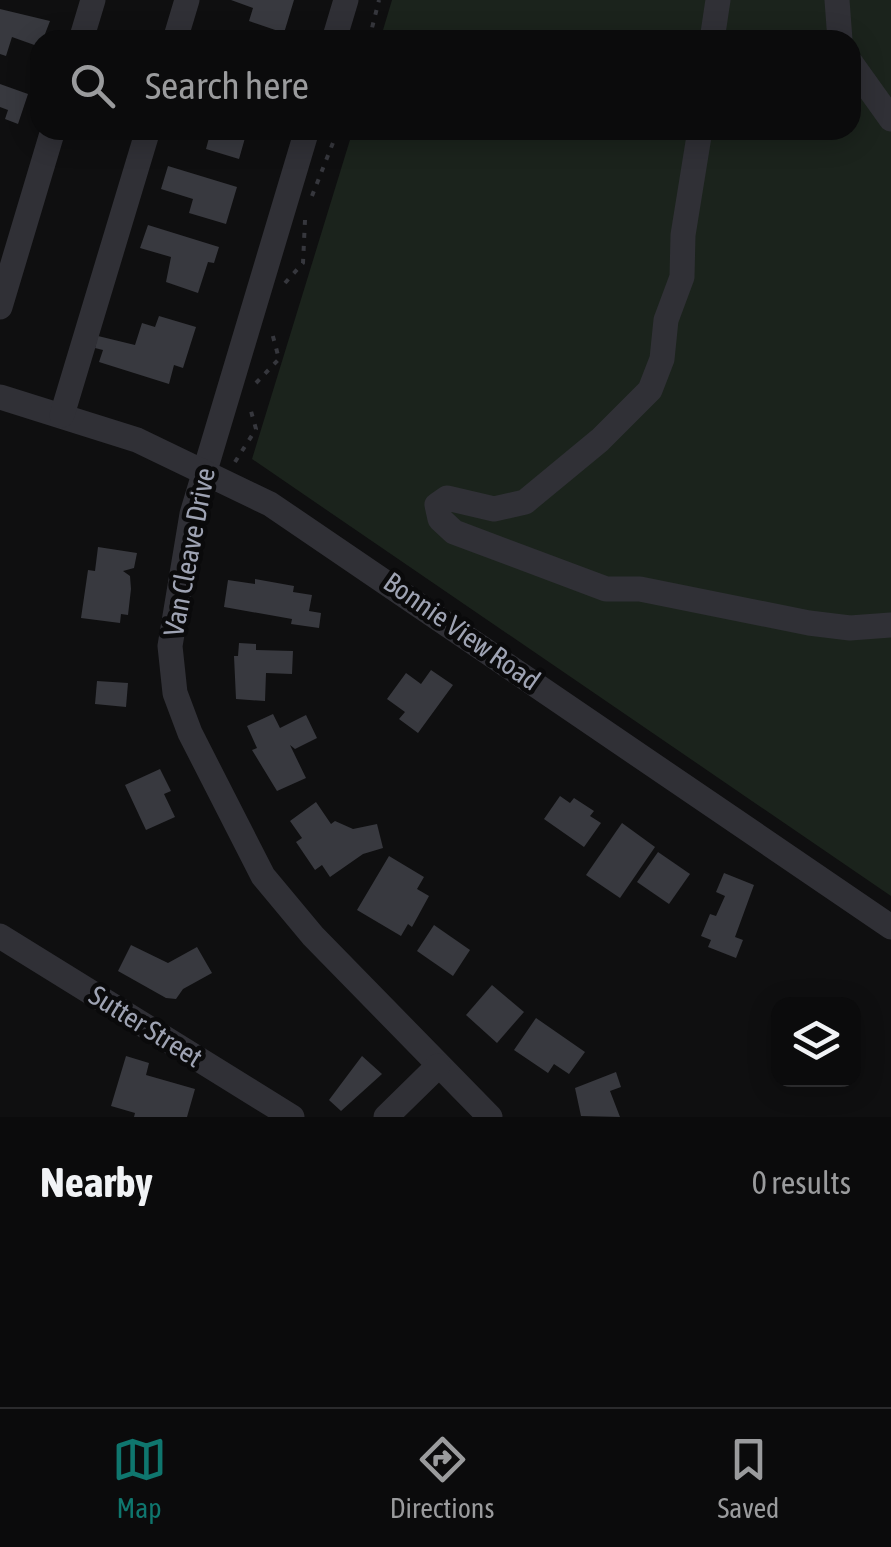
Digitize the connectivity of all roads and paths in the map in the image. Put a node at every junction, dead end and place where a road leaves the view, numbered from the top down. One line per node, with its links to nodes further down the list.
1 (93, 0): 7 (street)
2 (186, 0): 8 (street)
3 (346, 0): 9 (street)
4 (379, 0): 10 (path)
5 (718, 0): 11 (street)
6 (837, 0): 12 (street)
7 (83, 30)
8 (177, 30)
9 (337, 30)
10 (372, 30)
11 (714, 30)
12 (839, 30)
13 (861, 78): 14 (street)
14 (891, 119)
15 (51, 140): 21 (street)
16 (145, 140): 26 (street)
17 (304, 140): 28 (street, Van Cleave Drive)
18 (334, 140): 20 (path)
19 (698, 140): 29 (street)
20 (280, 289)
21 (0, 307)
22 (270, 320): 23 (path)
23 (251, 387)
24 (0, 397): 26 (street, Bonnie View Road)
25 (248, 400): 27 (path)
26 (62, 415): 28 (street, Bonnie View Road)
27 (235, 462)
28 (204, 470): 30 (street, Bonnie View Road); 32 (street, Van Cleave Drive)
29 (891, 624)
30 (891, 927)
31 (0, 936): 33 (street, Sutter Street)
32 (438, 1066): 34 (street); 35 (street, Van Cleave Drive)
33 (292, 1117)
34 (386, 1117)
35 (490, 1117)

